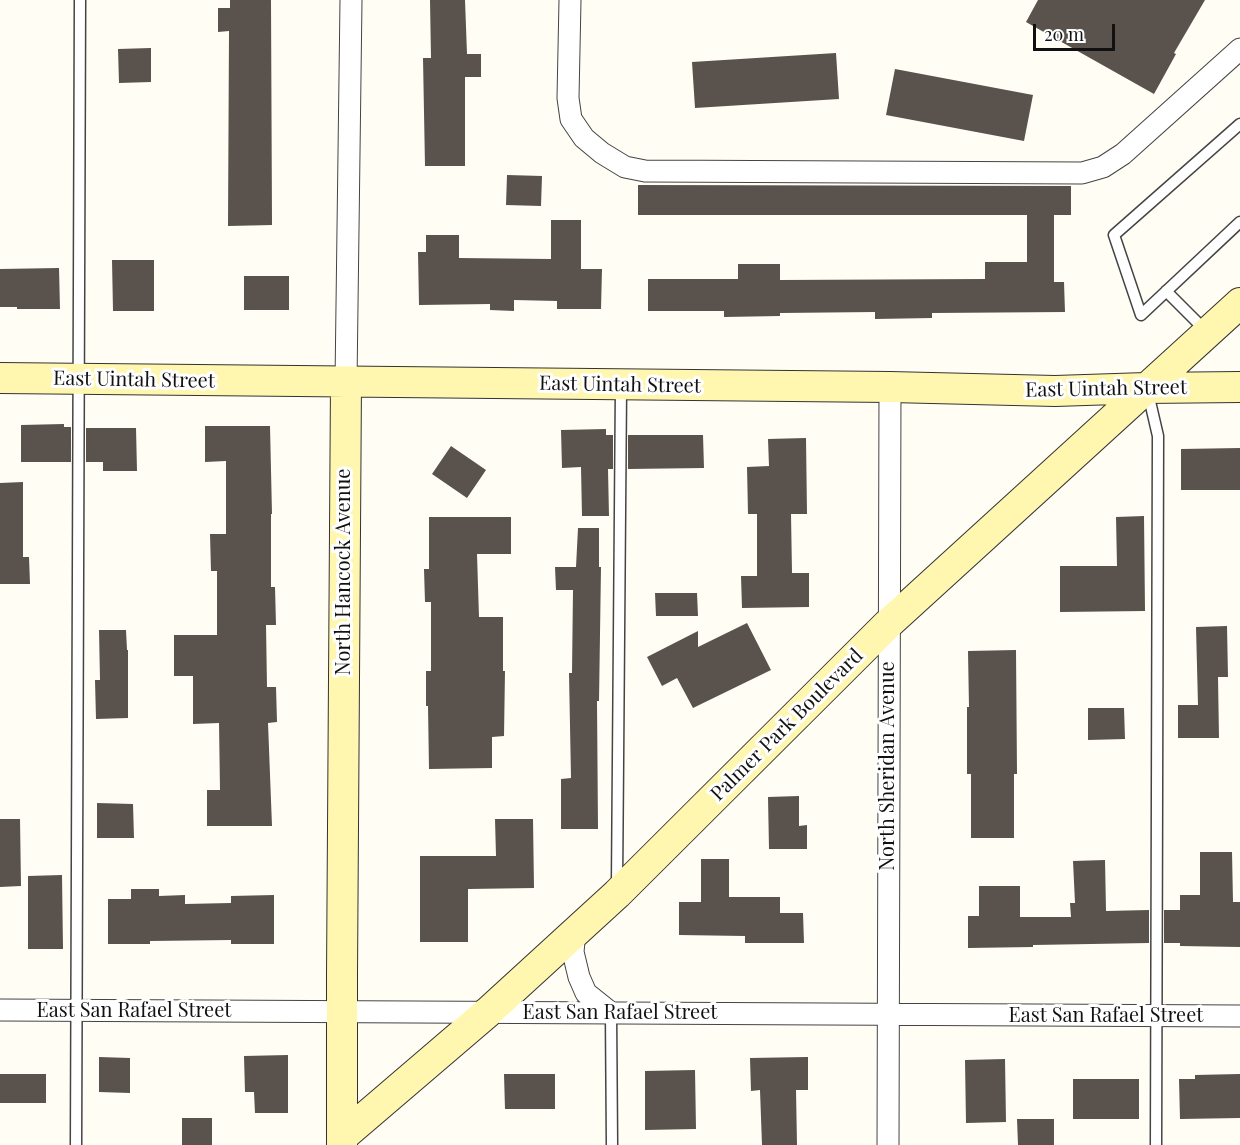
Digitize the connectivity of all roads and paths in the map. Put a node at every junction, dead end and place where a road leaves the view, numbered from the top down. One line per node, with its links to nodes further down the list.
1 (80, 0): 11 (lane)
2 (351, 0): 12 (street, North Hancock Avenue)
3 (570, 0): 4 (street)
4 (1240, 49)
5 (1240, 124): 7 (lane)
6 (1240, 222): 7 (lane)
7 (1166, 291): 9 (lane)
8 (1240, 303): 9 (main road, Palmer Park Boulevard)
9 (1207, 333): 16 (main road, Palmer Park Boulevard)
10 (0, 378): 11 (main road, East Uintah Street)
11 (78, 380): 12 (main road, East Uintah Street); 21 (lane)
12 (346, 382): 13 (main road, East Uintah Street); 22 (main road, North Hancock Avenue)
13 (621, 385): 14 (main road, East Uintah Street); 18 (lane)
14 (890, 387): 16 (main road, East Uintah Street); 17 (street, North Sheridan Avenue)
15 (1240, 387): 16 (main road, East Uintah Street)
16 (1146, 388): 17 (main road, Palmer Park Boulevard); 26 (lane)
17 (888, 624): 18 (main road, Palmer Park Boulevard); 25 (street, North Sheridan Avenue)
18 (617, 894): 19 (main road, Palmer Park Boulevard)
19 (575, 931): 23 (main road, Palmer Park Boulevard); 24 (street)
20 (0, 1010): 21 (street, East San Rafael Street)
21 (76, 1011): 22 (street, East San Rafael Street); 29 (lane)
22 (342, 1012): 23 (street, East San Rafael Street); 28 (main road, North Hancock Avenue)
23 (488, 1012): 24 (street, East San Rafael Street); 28 (main road, Palmer Park Boulevard)
24 (611, 1013): 25 (street, East San Rafael Street); 30 (lane)
25 (888, 1015): 26 (street, East San Rafael Street); 31 (street, North Sheridan Avenue)
26 (1157, 1016): 27 (street, East San Rafael Street); 32 (lane)
27 (1240, 1016)
28 (339, 1142)
29 (76, 1145)
30 (612, 1145)
31 (888, 1145)
32 (1156, 1145)

